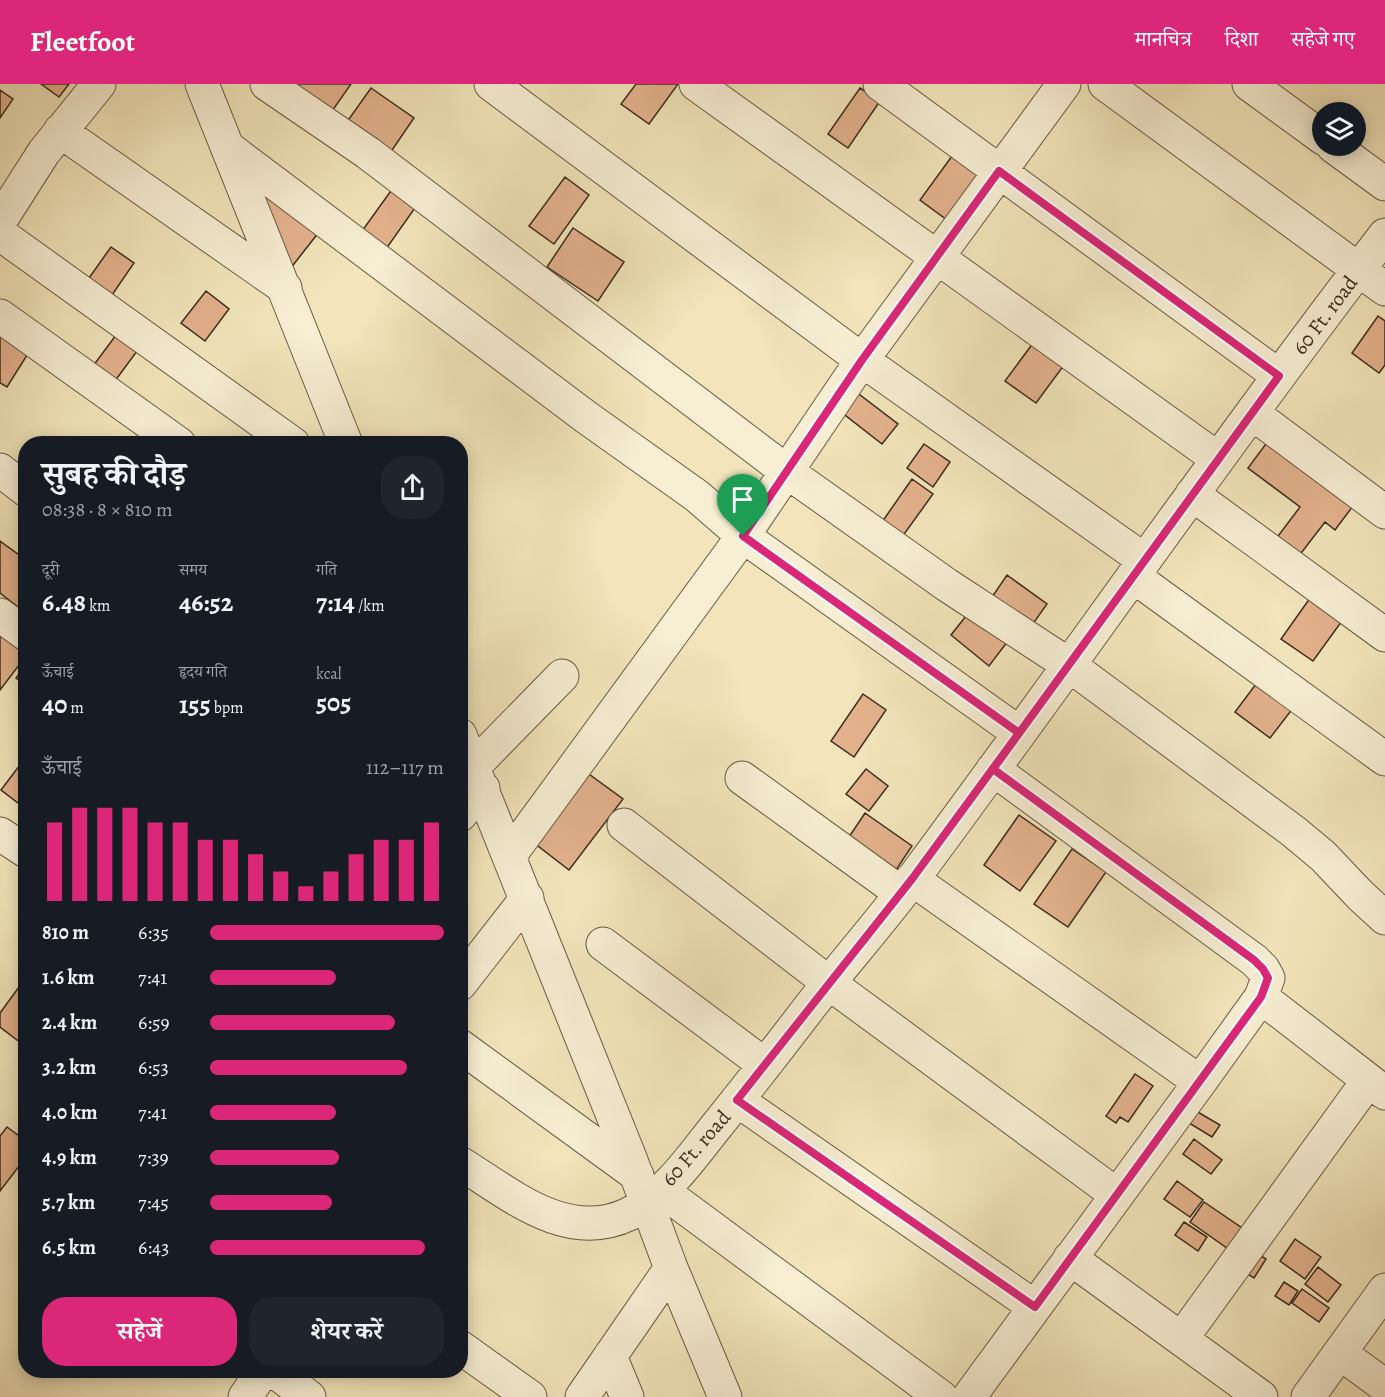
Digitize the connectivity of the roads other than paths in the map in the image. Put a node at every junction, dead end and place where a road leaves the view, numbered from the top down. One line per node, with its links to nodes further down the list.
1 (99, 84): 11 (street)
2 (202, 84): 12 (street)
3 (267, 84): 32 (street)
4 (491, 84): 24 (street)
5 (696, 84): 19 (street)
6 (880, 84): 14 (street)
7 (1064, 84): 14 (street)
8 (1105, 84): 20 (street)
9 (1249, 84): 10 (street)
10 (1312, 130)
11 (60, 131): 16 (street); 21 (street)
12 (227, 147): 21 (street); 36 (street)
13 (1346, 156): 15 (street)
14 (999, 171): 19 (street); 25 (street)
15 (1385, 184)
16 (0, 221)
17 (0, 234): 28 (street)
18 (1385, 235): 20 (street, 60 Ft. road)
19 (937, 257): 24 (street); 30 (street)
20 (1358, 270): 22 (street); 25 (street, 60 Ft. road)
21 (285, 288): 29 (street)
22 (1385, 289)
23 (0, 316): 27 (street)
24 (862, 360): 32 (street); 37 (street)
25 (1279, 376): 26 (street, 60 Ft. road)
26 (1252, 413): 30 (street, 60 Ft. road); 35 (street)
27 (168, 436)
28 (282, 436)
29 (343, 436)
30 (1218, 459): 34 (street, 60 Ft. road)
31 (0, 470): 33 (street)
32 (786, 471): 36 (street); 41 (street)
33 (18, 484)
34 (1192, 494): 37 (street, 60 Ft. road); 40 (street)
35 (1385, 512)
36 (743, 536): 43 (street); 53 (street)
37 (1138, 568): 41 (street, 60 Ft. road); 45 (street)
38 (0, 615): 39 (street)
39 (18, 628)
40 (1385, 635)
41 (1069, 664): 43 (street, 60 Ft. road); 56 (street)
42 (562, 676): 47 (street)
43 (1019, 733): 46 (street, 60 Ft. road)
44 (468, 754): 47 (street)
45 (1385, 759)
46 (993, 769): 54 (street, 60 Ft. road); 60 (street)
47 (478, 777): 49 (street); 53 (street)
48 (742, 778): 54 (street)
49 (468, 798)
50 (624, 825): 59 (street)
51 (0, 834): 52 (street)
52 (18, 846)
53 (510, 855): 55 (street)
54 (907, 886): 59 (street, 60 Ft. road); 63 (street)
55 (527, 898): 58 (street); 67 (street)
56 (1385, 918)
57 (603, 944): 62 (street)
58 (468, 974)
59 (829, 983): 62 (street, 60 Ft. road); 68 (street)
60 (1261, 997): 63 (street); 64 (street)
61 (468, 1052): 67 (street)
62 (765, 1065): 65 (street, 60 Ft. road)
63 (1200, 1082): 68 (street)
64 (1376, 1088): 73 (street)
65 (737, 1100): 67 (street, 60 Ft. road); 72 (street)
66 (468, 1167): 67 (street, 60 Ft. road)
67 (648, 1189): 70 (street); 86 (street)
68 (1117, 1195): 69 (street)
69 (1070, 1258): 72 (street); 73 (street)
70 (671, 1268): 76 (street); 85 (street)
71 (1385, 1290): 75 (street)
72 (1035, 1307): 87 (street)
73 (1182, 1338): 88 (street)
74 (468, 1353): 82 (street)
75 (1340, 1353): 79 (street); 89 (street)
76 (610, 1356): 83 (street); 84 (street)
77 (258, 1378): 80 (street)
78 (283, 1378): 81 (street)
79 (1385, 1386)
80 (245, 1397)
81 (309, 1397)
82 (530, 1397)
83 (582, 1397)
84 (627, 1397)
85 (725, 1397)
86 (941, 1397)
87 (969, 1397)
88 (1262, 1397)
89 (1308, 1397)

